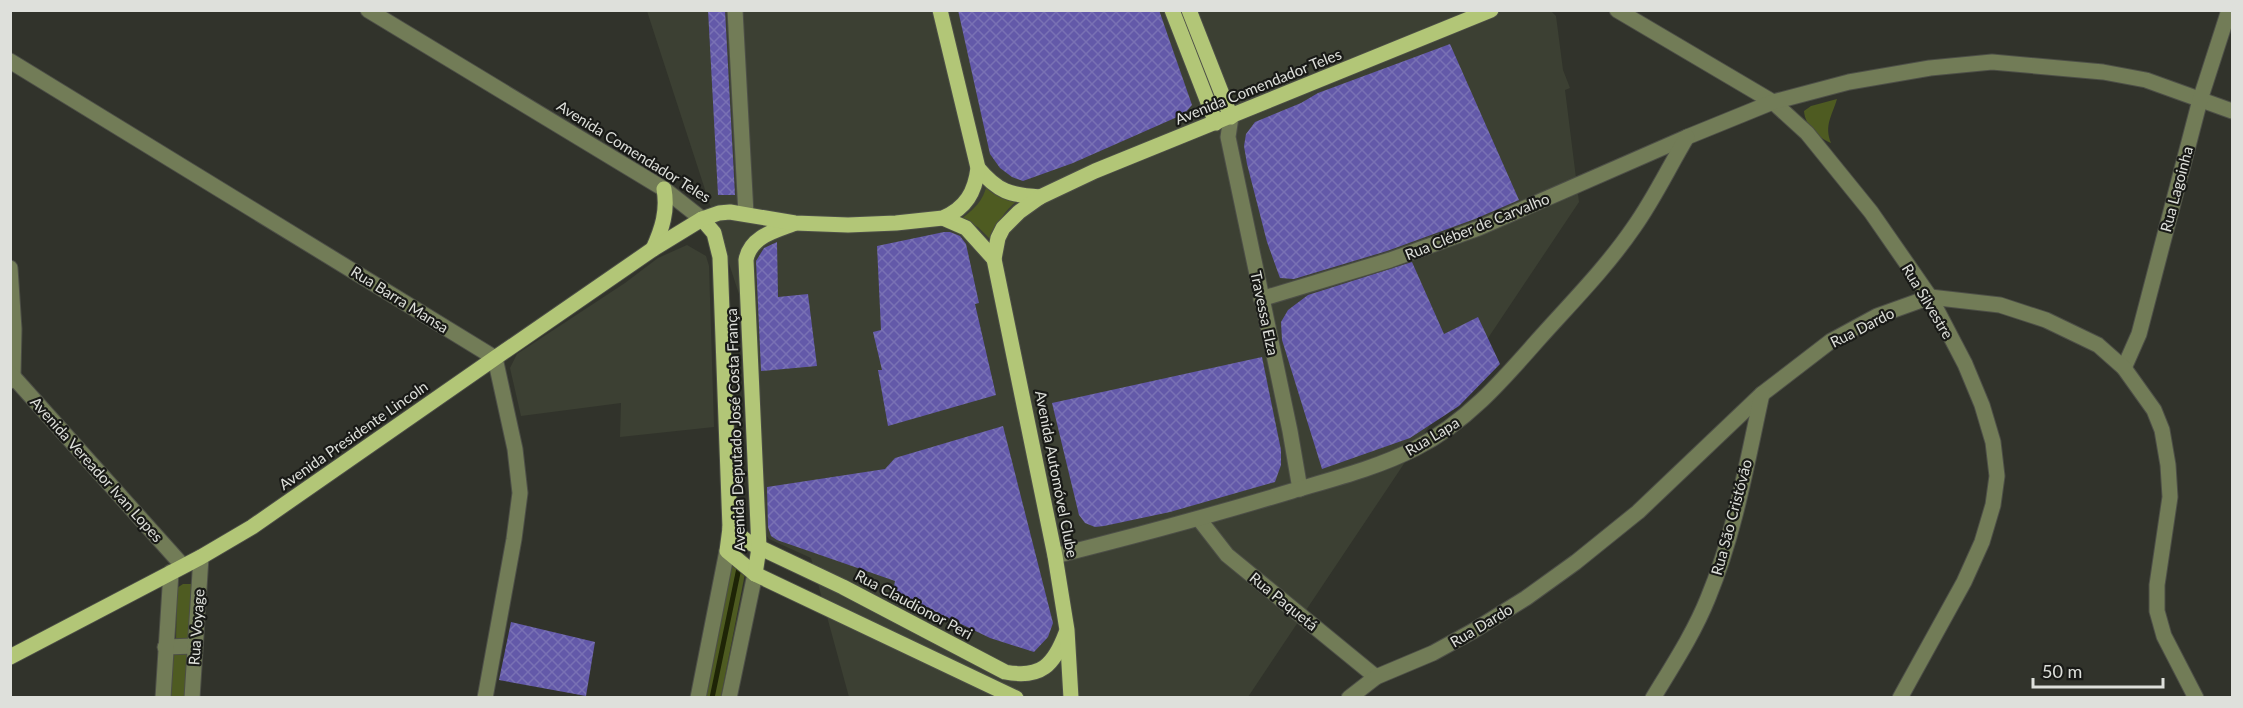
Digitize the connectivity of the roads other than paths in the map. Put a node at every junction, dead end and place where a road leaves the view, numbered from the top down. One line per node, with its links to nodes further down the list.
1 (368, 10): 19 (street, Avenida Comendador Teles)
2 (735, 10): 21 (street)
3 (940, 10): 18 (main road)
4 (1172, 10): 15 (main road)
5 (1189, 10): 14 (main road)
6 (1491, 10): 9 (main road, Avenida Comendador Teles)
7 (1617, 10): 12 (street, Rua Silvestre)
8 (2229, 10): 11 (street, Rua Lagoinha)
9 (1469, 16): 14 (main road, Avenida Comendador Teles)
10 (10, 61): 30 (street, Rua Barra Mansa)
11 (2200, 100): 12 (street, Rua Cléber de Carvalho); 13 (street, Rua Cléber de Carvalho); 31 (street, Rua Lagoinha)
12 (1773, 102): 17 (street, Rua Cléber de Carvalho); 28 (street, Rua Silvestre)
13 (2232, 111)
14 (1231, 117): 15 (main road, Avenida Comendador Teles); 16 (street, Travessa Elza)
15 (1216, 123): 16 (street, Travessa Elza); 20 (main road, Avenida Comendador Teles)
16 (1228, 137): 29 (street, Travessa Elza)
17 (1687, 137): 29 (street, Rua Cléber de Carvalho); 34 (street, Rua Lapa)
18 (978, 168): 20 (main road); 22 (main road)
19 (664, 189): 23 (street, Avenida Comendador Teles); 25 (main road)
20 (1040, 197): 26 (main road, Avenida Comendador Teles)
21 (746, 214): 23 (main road, Avenida Comendador Teles); 24 (main road, Avenida Comendador Teles)
22 (944, 218): 24 (main road, Avenida Comendador Teles); 26 (main road)
23 (702, 219): 25 (main road, Avenida Presidente Lincoln); 36 (main road, Avenida Deputado José Costa França)
24 (795, 223): 37 (main road, Avenida Deputado José Costa França)
25 (653, 249): 30 (main road, Avenida Presidente Lincoln)
26 (994, 259): 39 (main road, Avenida Automóvel Clube)
27 (10, 268): 32 (street)
28 (1930, 297): 31 (street, Rua Dardo); 33 (street, Rua Dardo); 48 (street, Rua Silvestre)
29 (1261, 299): 34 (street, Travessa Elza)
30 (495, 357): 40 (main road, Avenida Presidente Lincoln); 51 (street)
31 (2124, 368): 58 (street, Rua Dardo)
32 (11, 376): 41 (street, Avenida Vereador Ivan Lopes)
33 (1762, 394): 47 (street, Rua Dardo); 57 (street, Rua São Cristóvão)
34 (1300, 489): 35 (street, Rua Lapa)
35 (1199, 519): 39 (street, Rua Lapa); 47 (street, Rua Paquetá)
36 (730, 528): 37 (main road, Rua Claudionor Peri); 38 (main road, Avenida Deputado José Costa França)
37 (759, 548): 42 (main road, Avenida Deputado José Costa França); 43 (main road, Rua Claudionor Peri)
38 (728, 551): 42 (main road); 52 (street, Avenida Deputado José Costa França)
39 (1055, 556): 43 (main road, Avenida Automóvel Clube)
40 (201, 557): 41 (main road, Avenida Presidente Lincoln); 44 (street, Rua Voyage)
41 (177, 569): 45 (street, Rua Voyage); 46 (main road, Avenida Presidente Lincoln)
42 (755, 574): 53 (street, Avenida Deputado José Costa França); 54 (main road)
43 (1067, 630): 55 (main road, Avenida Automóvel Clube)
44 (195, 646): 45 (street); 50 (street, Rua Voyage)
45 (165, 647): 49 (street, Rua Voyage)
46 (10, 657)
47 (1376, 676): 56 (street, Rua Dardo)
48 (1902, 697)
49 (162, 698)
50 (192, 698)
51 (485, 698)
52 (698, 698)
53 (729, 698)
54 (1016, 698)
55 (1071, 698)
56 (1349, 698)
57 (1653, 698)
58 (2196, 698)

